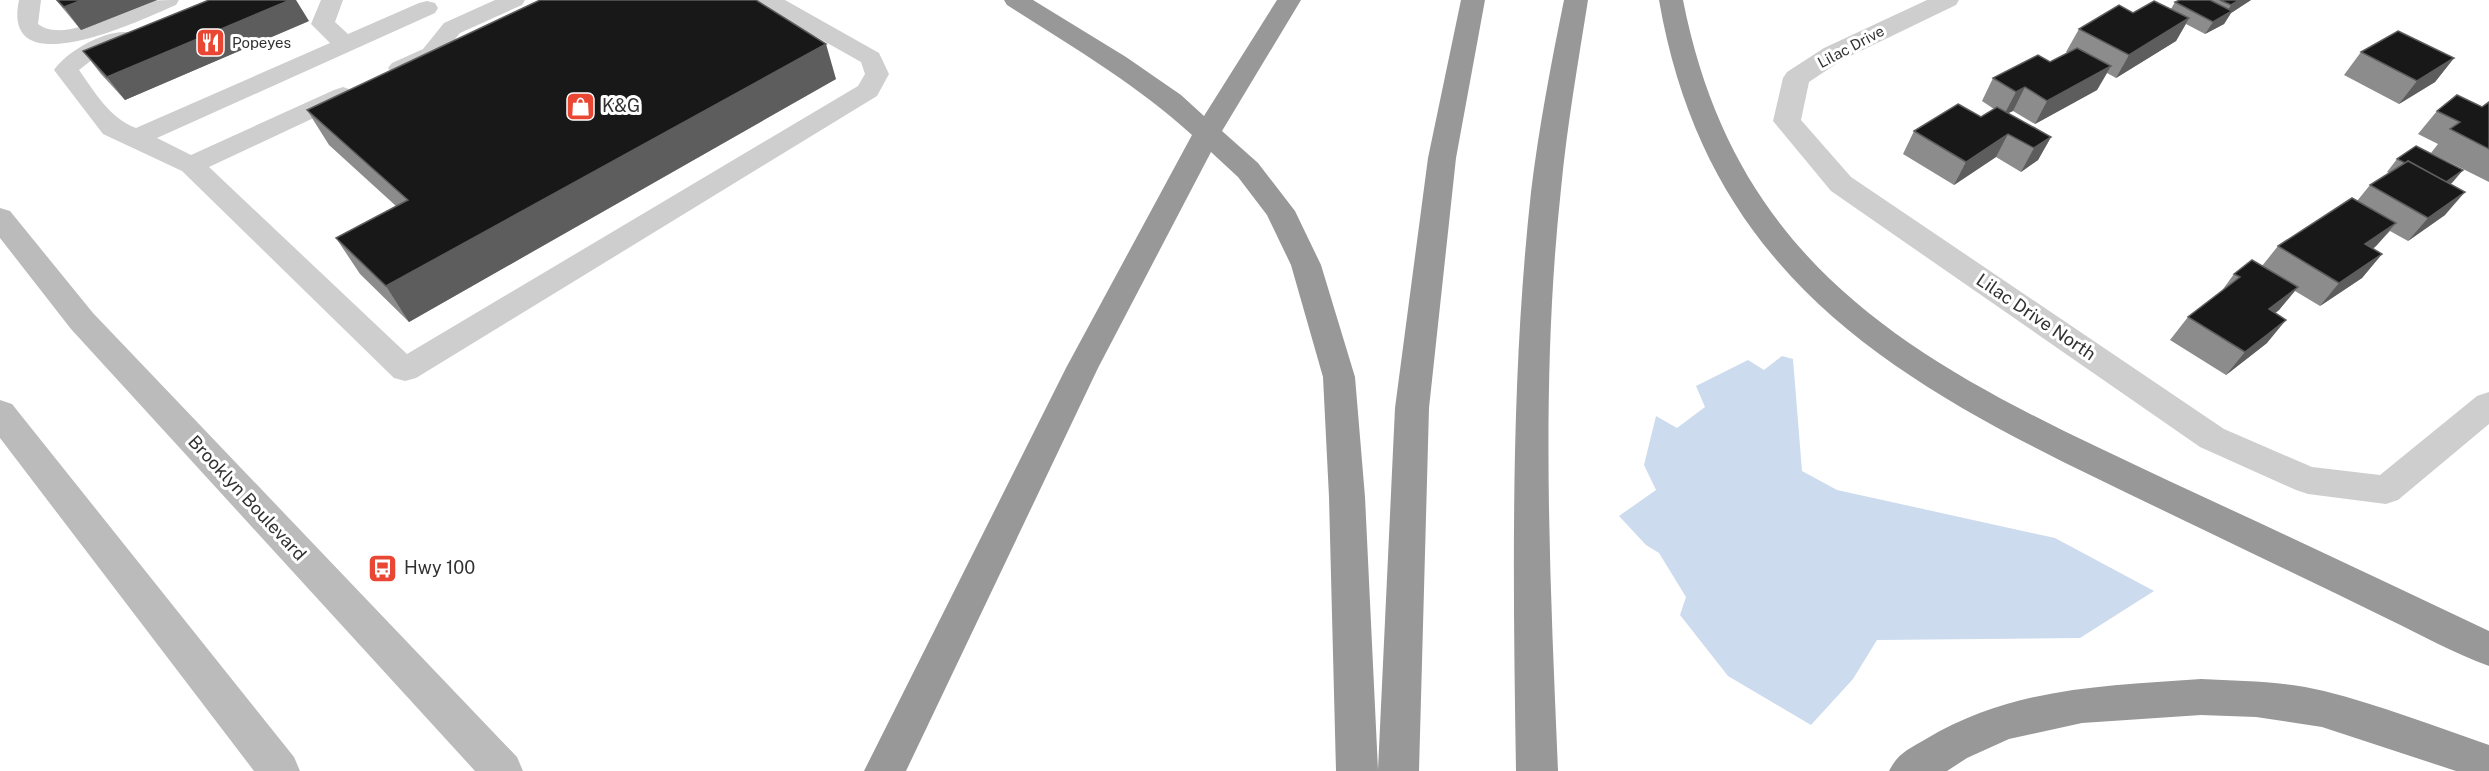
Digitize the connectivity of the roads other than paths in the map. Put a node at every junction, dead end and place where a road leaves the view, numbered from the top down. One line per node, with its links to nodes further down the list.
1 (30, 0): 12 (lane)
2 (332, 0): 14 (lane)
3 (514, 0): 13 (lane)
4 (768, 0): 18 (lane)
5 (1016, 0): 16 (highway)
6 (1289, 0): 16 (highway)
7 (1473, 0): 28 (highway)
8 (1576, 0): 29 (highway)
9 (1671, 0): 22 (highway)
10 (1947, 0): 15 (street, Lilac Drive)
11 (422, 4): 13 (lane); 14 (lane)
12 (177, 7): 17 (lane)
13 (452, 28): 18 (lane)
14 (344, 43): 17 (lane)
15 (1787, 122): 20 (street, Lilac Drive North)
16 (1206, 134): 26 (highway); 27 (highway)
17 (136, 138): 18 (lane)
18 (191, 165)
19 (0, 218): 25 (main road, Brooklyn Boulevard)
20 (2489, 405)
21 (0, 413): 24 (main road)
22 (2489, 649)
23 (2489, 764): 30 (highway)
24 (279, 771)
25 (502, 771)
26 (885, 771)
27 (1357, 771)
28 (1398, 771)
29 (1537, 771)
30 (1910, 771)

